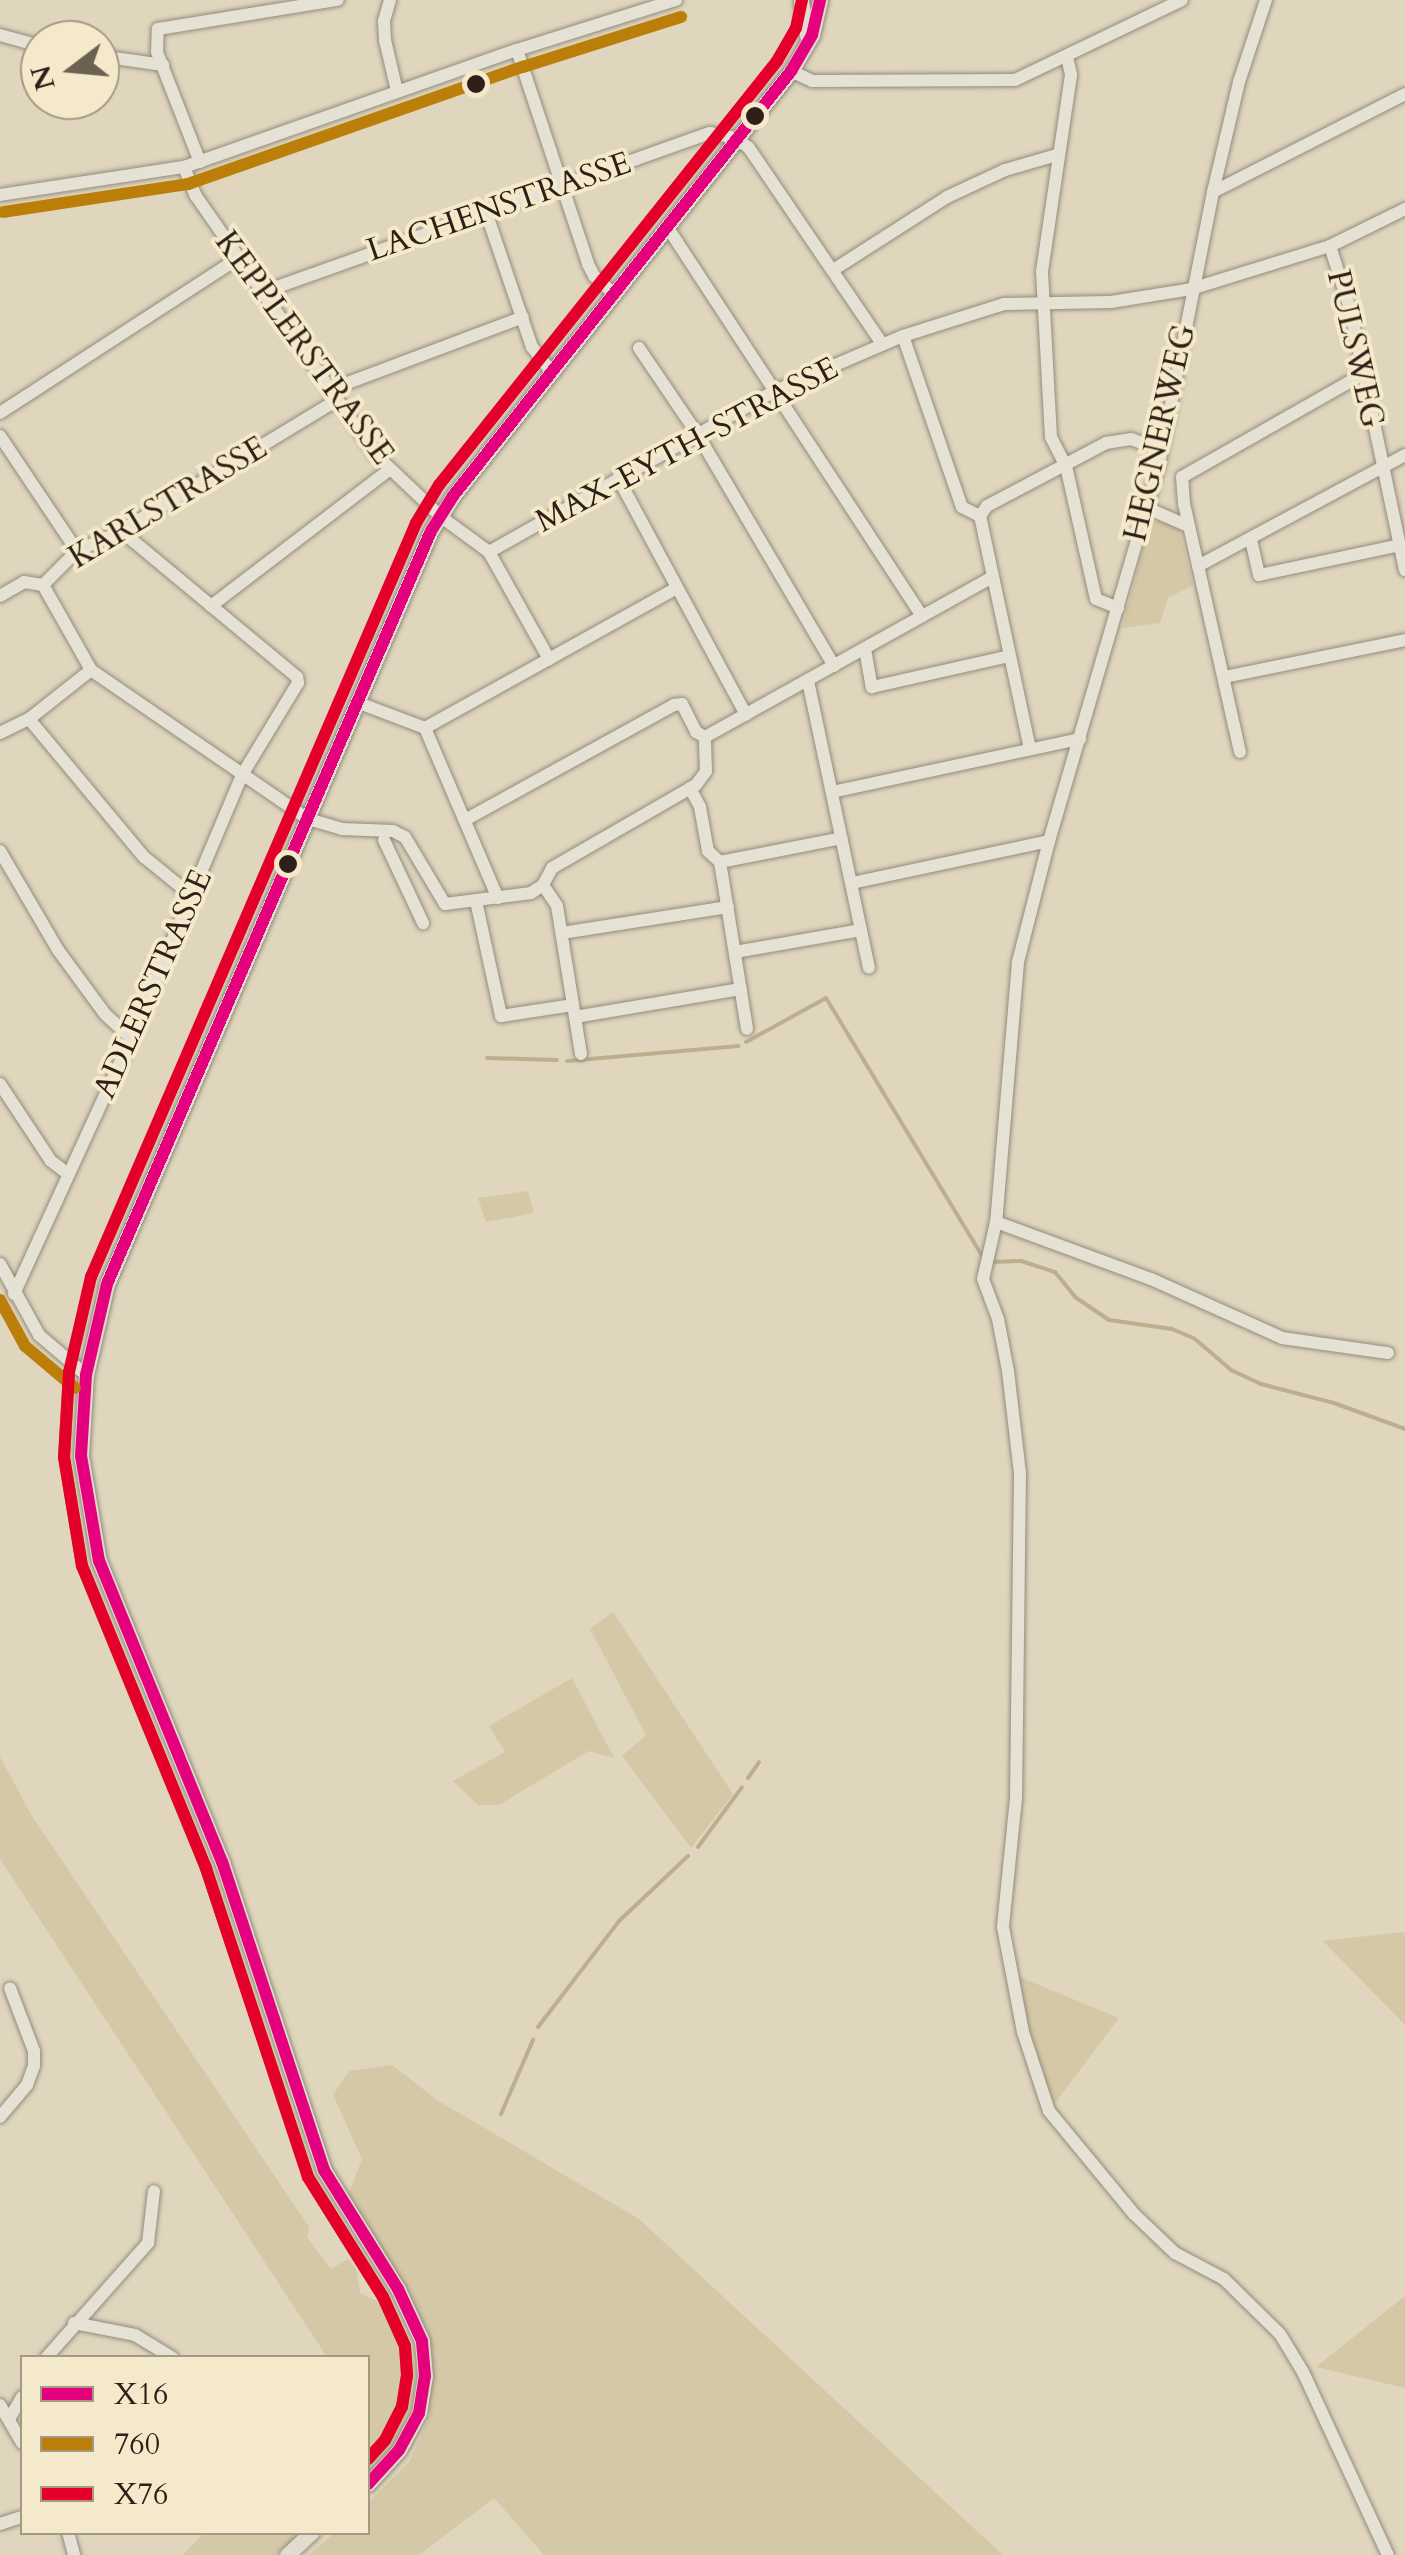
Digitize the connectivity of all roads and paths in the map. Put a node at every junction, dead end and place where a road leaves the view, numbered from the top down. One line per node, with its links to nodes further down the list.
1 (228, 0): 9 (street)
2 (338, 0): 9 (street)
3 (390, 0): 16 (street)
4 (676, 0): 11 (street)
5 (801, 0): 6 (main road); 10 (main road)
6 (820, 0): 10 (main road)
7 (1182, 0): 12 (street)
8 (1266, 0): 23 (street, HEGNERWEG)
9 (224, 17): 14 (street)
10 (806, 45): 15 (main road)
11 (517, 50): 16 (street); 22 (street)
12 (1067, 57): 15 (street); 19 (street)
13 (120, 59): 14 (street)
14 (163, 65): 20 (street)
15 (790, 71): 18 (main road)
16 (398, 91): 20 (street)
17 (1405, 94): 23 (street)
18 (736, 138): 22 (street, LACHENSTRASSE); 27 (main road); 30 (street)
19 (1057, 155): 30 (street); 34 (street)
20 (200, 162): 21 (street)
21 (184, 167): 24 (street); 29 (street, KEPPLERSTRASSE)
22 (564, 185): 26 (street, LACHENSTRASSE); 33 (street)
23 (1213, 192): 31 (street, HEGNERWEG)
24 (0, 194)
25 (1405, 208): 28 (street, MAX-EYTH-STRASSE)
26 (486, 212): 32 (street, LACHENSTRASSE); 35 (street)
27 (668, 228): 33 (main road); 41 (street)
28 (1330, 246): 31 (street, MAX-EYTH-STRASSE); 40 (street, PULSWEG)
29 (240, 258): 32 (street, KEPPLERSTRASSE); 43 (street)
30 (833, 270): 37 (street)
31 (1191, 289): 34 (street, MAX-EYTH-STRASSE); 46 (street, HEGNERWEG)
32 (263, 292): 42 (street, KEPPLERSTRASSE)
33 (614, 294): 39 (main road)
34 (1040, 302): 36 (street, MAX-EYTH-STRASSE); 48 (street)
35 (523, 317): 39 (street); 42 (street, KARLSTRASSE)
36 (902, 336): 37 (street, MAX-EYTH-STRASSE); 54 (street)
37 (882, 344): 41 (street, MAX-EYTH-STRASSE)
38 (639, 348): 44 (street)
39 (552, 373): 53 (main road)
40 (1363, 374): 49 (street, PULSWEG); 55 (street)
41 (776, 390): 44 (street, MAX-EYTH-STRASSE); 69 (street)
42 (332, 396): 50 (street, KEPPLERSTRASSE); 56 (street, KARLSTRASSE)
43 (0, 413)
44 (698, 435): 51 (street, MAX-EYTH-STRASSE); 74 (street)
45 (0, 436): 59 (street)
46 (1161, 450): 48 (street); 52 (street, HEGNERWEG)
47 (1405, 455): 49 (street)
48 (1066, 466): 54 (street); 68 (street)
49 (1382, 468): 57 (street); 58 (street, PULSWEG)
50 (389, 470): 53 (street, KEPPLERSTRASSE); 67 (street)
51 (618, 478): 60 (street, MAX-EYTH-STRASSE); 65 (street)
52 (1146, 508): 55 (street); 68 (street, HEGNERWEG)
53 (440, 516): 60 (street); 78 (main road)
54 (980, 516): 63 (street)
55 (1188, 526): 61 (street)
56 (121, 530): 59 (street, KARLSTRASSE); 67 (street)
57 (1251, 540): 58 (street); 61 (street)
58 (1400, 546): 62 (street, PULSWEG)
59 (77, 551): 64 (street, KARLSTRASSE)
60 (489, 552): 73 (street)
61 (1198, 566): 76 (street)
62 (1405, 570)
63 (992, 577): 69 (street); 72 (street)
64 (42, 585): 66 (street, KARLSTRASSE); 75 (street)
65 (677, 588): 73 (street); 79 (street)
66 (0, 596)
67 (211, 606): 87 (street, ADLERSTRASSE)
68 (1118, 608): 84 (street, HEGNERWEG)
69 (922, 616): 71 (street)
70 (1405, 640): 76 (street)
71 (864, 649): 72 (street); 74 (street)
72 (1010, 656): 85 (street)
73 (549, 659): 81 (street)
74 (834, 666): 77 (street)
75 (90, 670): 80 (street); 87 (street)
76 (1224, 677): 86 (street)
77 (808, 681): 79 (street); 89 (street)
78 (359, 703): 81 (street); 90 (main road)
79 (746, 714): 83 (street)
80 (29, 719): 82 (street); 99 (street)
81 (425, 728): 91 (street)
82 (0, 733)
83 (704, 737): 88 (street); 91 (street)
84 (1080, 739): 85 (street); 94 (street, HEGNERWEG)
85 (1030, 749): 89 (street)
86 (1240, 752)
87 (242, 775): 90 (street); 99 (street, ADLERSTRASSE)
88 (690, 788): 96 (street); 98 (street)
89 (832, 792): 92 (street)
90 (308, 819): 101 (street); 119 (main road)
91 (465, 820): 100 (street)
92 (842, 838): 96 (street); 97 (street)
93 (384, 840): 103 (street)
94 (1049, 842): 97 (street); 115 (street, HEGNERWEG)
95 (0, 851): 111 (street)
96 (720, 862): 102 (street)
97 (852, 884): 104 (street)
98 (543, 885): 100 (street); 105 (street)
99 (192, 896): 111 (street, ADLERSTRASSE)
100 (498, 898): 101 (street)
101 (476, 901): 109 (street)
102 (728, 907): 105 (street); 106 (street)
103 (423, 922)
104 (861, 930): 106 (street); 107 (street)
105 (562, 934): 109 (street)
106 (735, 952): 108 (street)
107 (869, 968)
108 (741, 989): 109 (street); 110 (street)
109 (574, 1011): 112 (street)
110 (747, 1029)
111 (131, 1038): 114 (street, ADLERSTRASSE)
112 (581, 1054)
113 (0, 1084): 114 (street)
114 (68, 1174): 117 (street, ADLERSTRASSE)
115 (996, 1222): 118 (street); 133 (street, HEGNERWEG)
116 (0, 1264): 117 (street)
117 (14, 1294): 119 (street)
118 (1388, 1353)
119 (86, 1374): 130 (main road)
120 (10, 1988): 121 (street)
121 (0, 2117)
122 (154, 2191): 123 (street)
123 (74, 2323): 124 (street); 125 (street)
124 (48, 2355)
125 (169, 2355)
126 (20, 2400): 128 (street)
127 (0, 2405): 128 (street)
128 (9, 2419): 129 (street)
129 (20, 2439)
130 (370, 2482)
131 (309, 2535): 132 (main road)
132 (287, 2555)
133 (1388, 2555)

